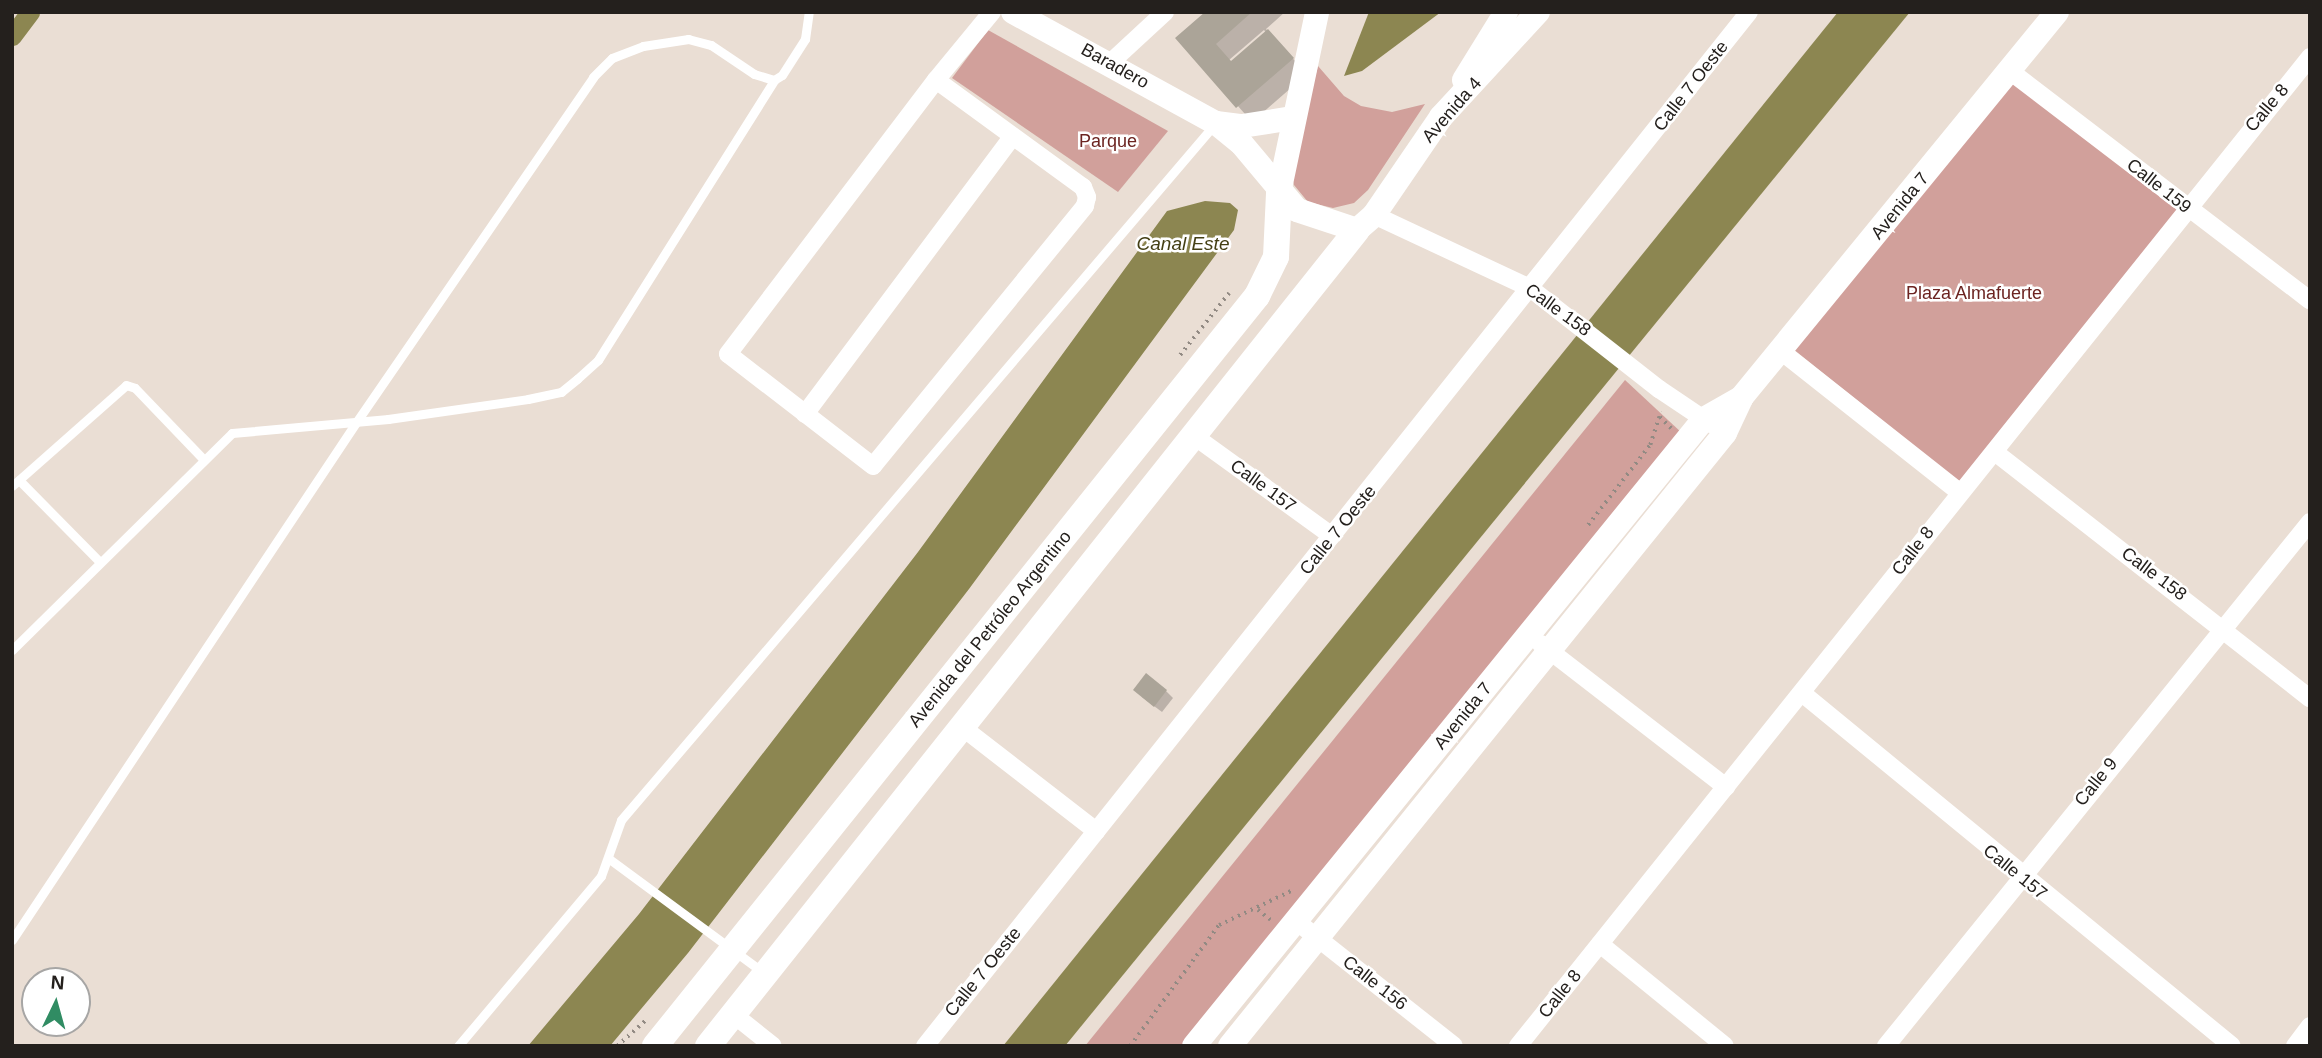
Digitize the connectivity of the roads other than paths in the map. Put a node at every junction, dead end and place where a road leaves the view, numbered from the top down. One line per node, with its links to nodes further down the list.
1 (809, 12): 13 (lane)
2 (992, 12): 14 (street)
3 (1013, 12): 11 (main road, Baradero)
4 (1165, 12): 11 (street)
5 (1317, 12): 16 (main road)
6 (1506, 12): 15 (main road)
7 (1538, 12): 15 (main road, Avenida 4)
8 (1749, 12): 22 (street, Calle 7 Oeste)
9 (2057, 12): 12 (main road, Avenida 7)
10 (2310, 57): 20 (street, Calle 8)
11 (1110, 62): 17 (main road, Baradero)
12 (2010, 71): 20 (street, Calle 159); 24 (main road, Avenida 7)
13 (774, 80): 28 (lane); 28 (lane)
14 (936, 80): 18 (street); 26 (street)
15 (1441, 117): 21 (main road, Avenida 4)
16 (1293, 118): 17 (main road, Baradero); 19 (main road)
17 (1216, 122): 19 (main road, Baradero); 47 (lane)
18 (1012, 137): 26 (street); 26 (street)
19 (1279, 193): 21 (main road, Baradero); 52 (main road, Avenida del Petróleo Argentino)
20 (2186, 207): 23 (street, Calle 159); 31 (street, Calle 8)
21 (1366, 223): 22 (street, Calle 158); 30 (main road)
22 (1530, 288): 27 (street, Calle 158); 36 (street, Calle 7 Oeste)
23 (2310, 300)
24 (1782, 352): 25 (main road, Avenida 7); 34 (street)
25 (1741, 398): 27 (main road, Avenida 7); 29 (main road, Avenida 7)
26 (805, 414)
27 (1704, 419): 29 (street, Calle 158); 39 (main road, Avenida 7)
28 (357, 421): 32 (lane); 51 (lane)
29 (1725, 433): 41 (main road, Avenida 7)
30 (1194, 436): 36 (street, Calle 157); 44 (main road)
31 (1996, 453): 34 (street, Calle 8); 38 (street, Calle 158)
32 (203, 460): 33 (lane); 37 (lane)
33 (16, 483): 37 (lane)
34 (1959, 492): 42 (street, Calle 8)
35 (2310, 522): 38 (street, Calle 9)
36 (1332, 536): 46 (street, Calle 7 Oeste)
37 (100, 562): 40 (lane)
38 (2222, 626): 43 (street, Calle 158); 48 (street, Calle 9)
39 (1529, 636): 41 (street); 49 (main road, Avenida 7)
40 (12, 650)
41 (1551, 650): 45 (street); 50 (main road, Avenida 7)
42 (1802, 693): 45 (street, Calle 8); 48 (street, Calle 157)
43 (2310, 698)
44 (962, 727): 46 (street); 54 (main road)
45 (1726, 788): 53 (street, Calle 8)
46 (1096, 831): 61 (street, Calle 7 Oeste)
47 (607, 858): 52 (lane); 57 (lane)
48 (2020, 876): 67 (street, Calle 9); 68 (street, Calle 157)
49 (1296, 920): 50 (street, Calle 156); 62 (main road, Avenida 7)
50 (1318, 938): 63 (main road, Avenida 7); 64 (street, Calle 156)
51 (12, 940)
52 (722, 944): 54 (lane); 58 (main road, Avenida del Petróleo Argentino)
53 (1600, 944): 65 (street, Calle 8); 66 (street)
54 (765, 974): 55 (main road)
55 (733, 1014): 59 (main road); 60 (street)
56 (2310, 1026): 69 (street)
57 (458, 1046)
58 (654, 1046)
59 (708, 1046)
60 (773, 1046)
61 (925, 1046)
62 (1194, 1046)
63 (1230, 1046)
64 (1454, 1046)
65 (1518, 1046)
66 (1725, 1046)
67 (1886, 1046)
68 (2232, 1046)
69 (2295, 1046)

